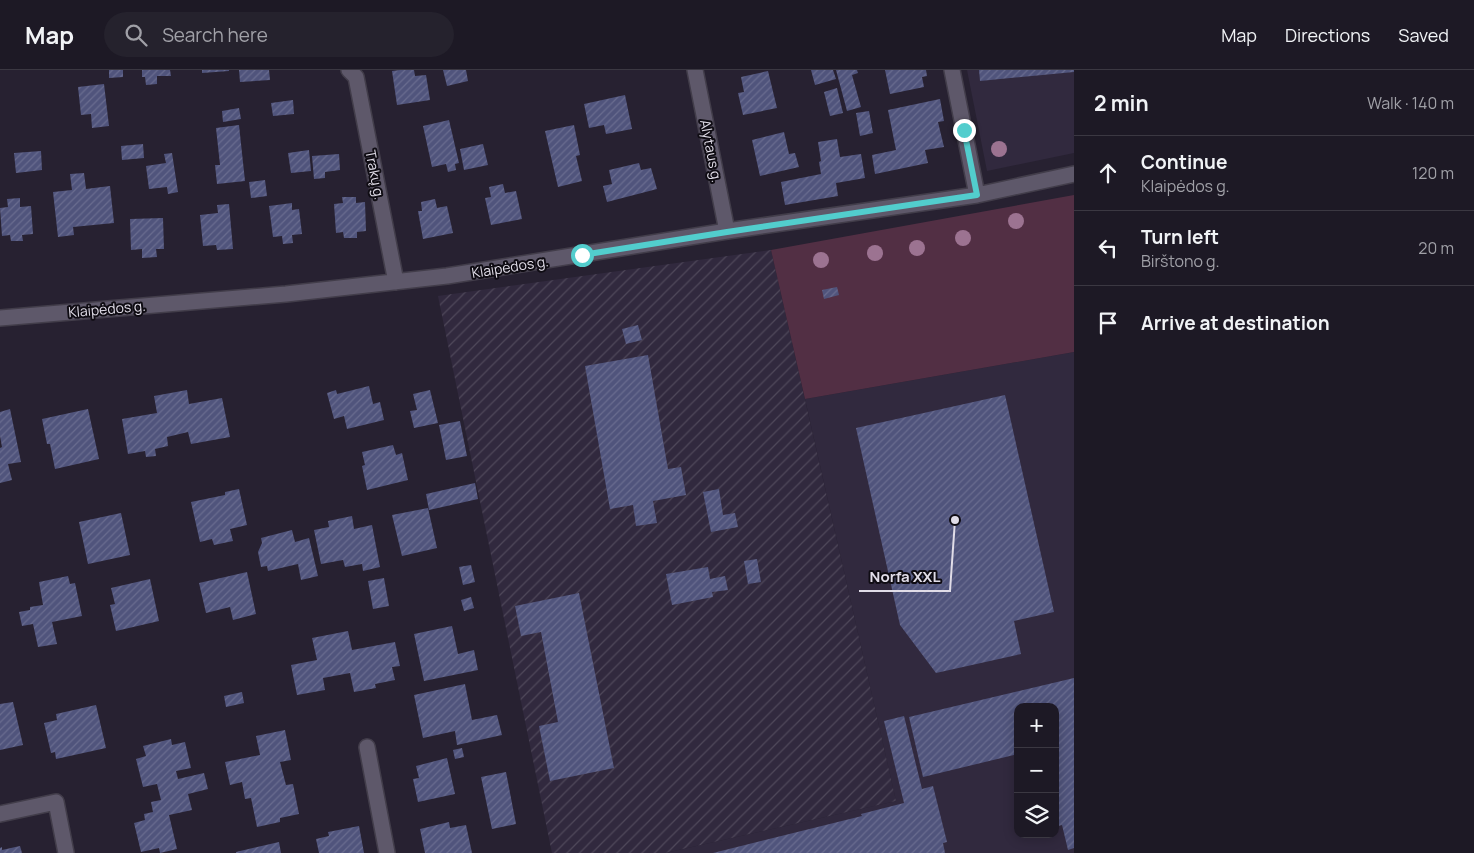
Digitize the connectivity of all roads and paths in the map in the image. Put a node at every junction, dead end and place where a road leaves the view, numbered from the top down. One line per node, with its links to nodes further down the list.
1 (349, 70): 7 (street, Trakų g.)
2 (695, 70): 6 (street, Alytaus g.)
3 (952, 70): 5 (street)
4 (1074, 174): 5 (street, Klaipėdos g.)
5 (977, 195): 6 (street, Klaipėdos g.)
6 (727, 232): 7 (street, Klaipėdos g.)
7 (396, 282): 8 (street, Klaipėdos g.)
8 (0, 318)
9 (367, 747): 12 (street)
10 (0, 814): 11 (street)
11 (66, 853)
12 (387, 853)

